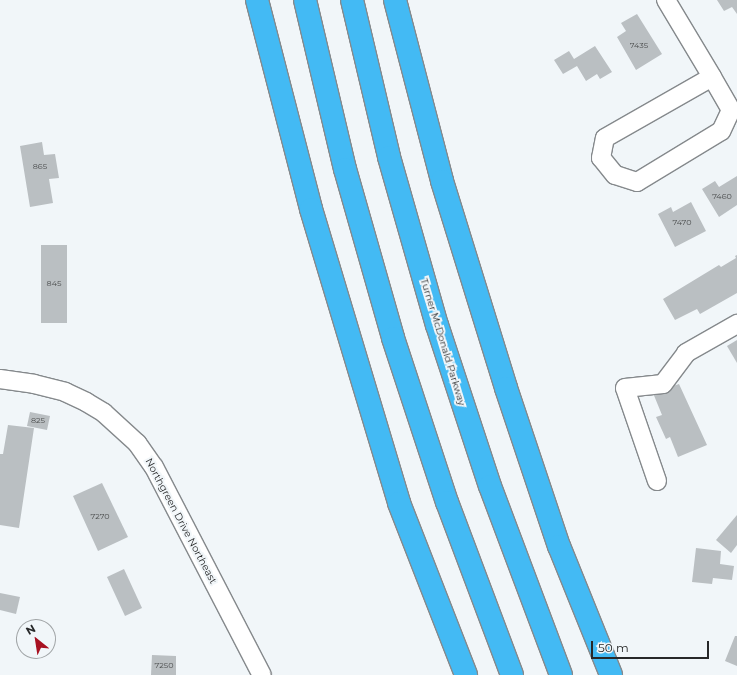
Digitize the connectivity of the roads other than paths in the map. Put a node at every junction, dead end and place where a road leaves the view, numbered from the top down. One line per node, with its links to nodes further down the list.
1 (257, 0): 11 (highway)
2 (305, 0): 12 (highway)
3 (352, 0): 13 (highway, Turner McDonald Parkway)
4 (395, 0): 14 (highway)
5 (666, 0): 6 (street)
6 (712, 77): 6 (street)
7 (737, 324): 9 (street)
8 (0, 379): 10 (street, Northgreen Drive Northeast)
9 (656, 481)
10 (262, 675)
11 (466, 675)
12 (512, 675)
13 (561, 675)
14 (611, 675)

